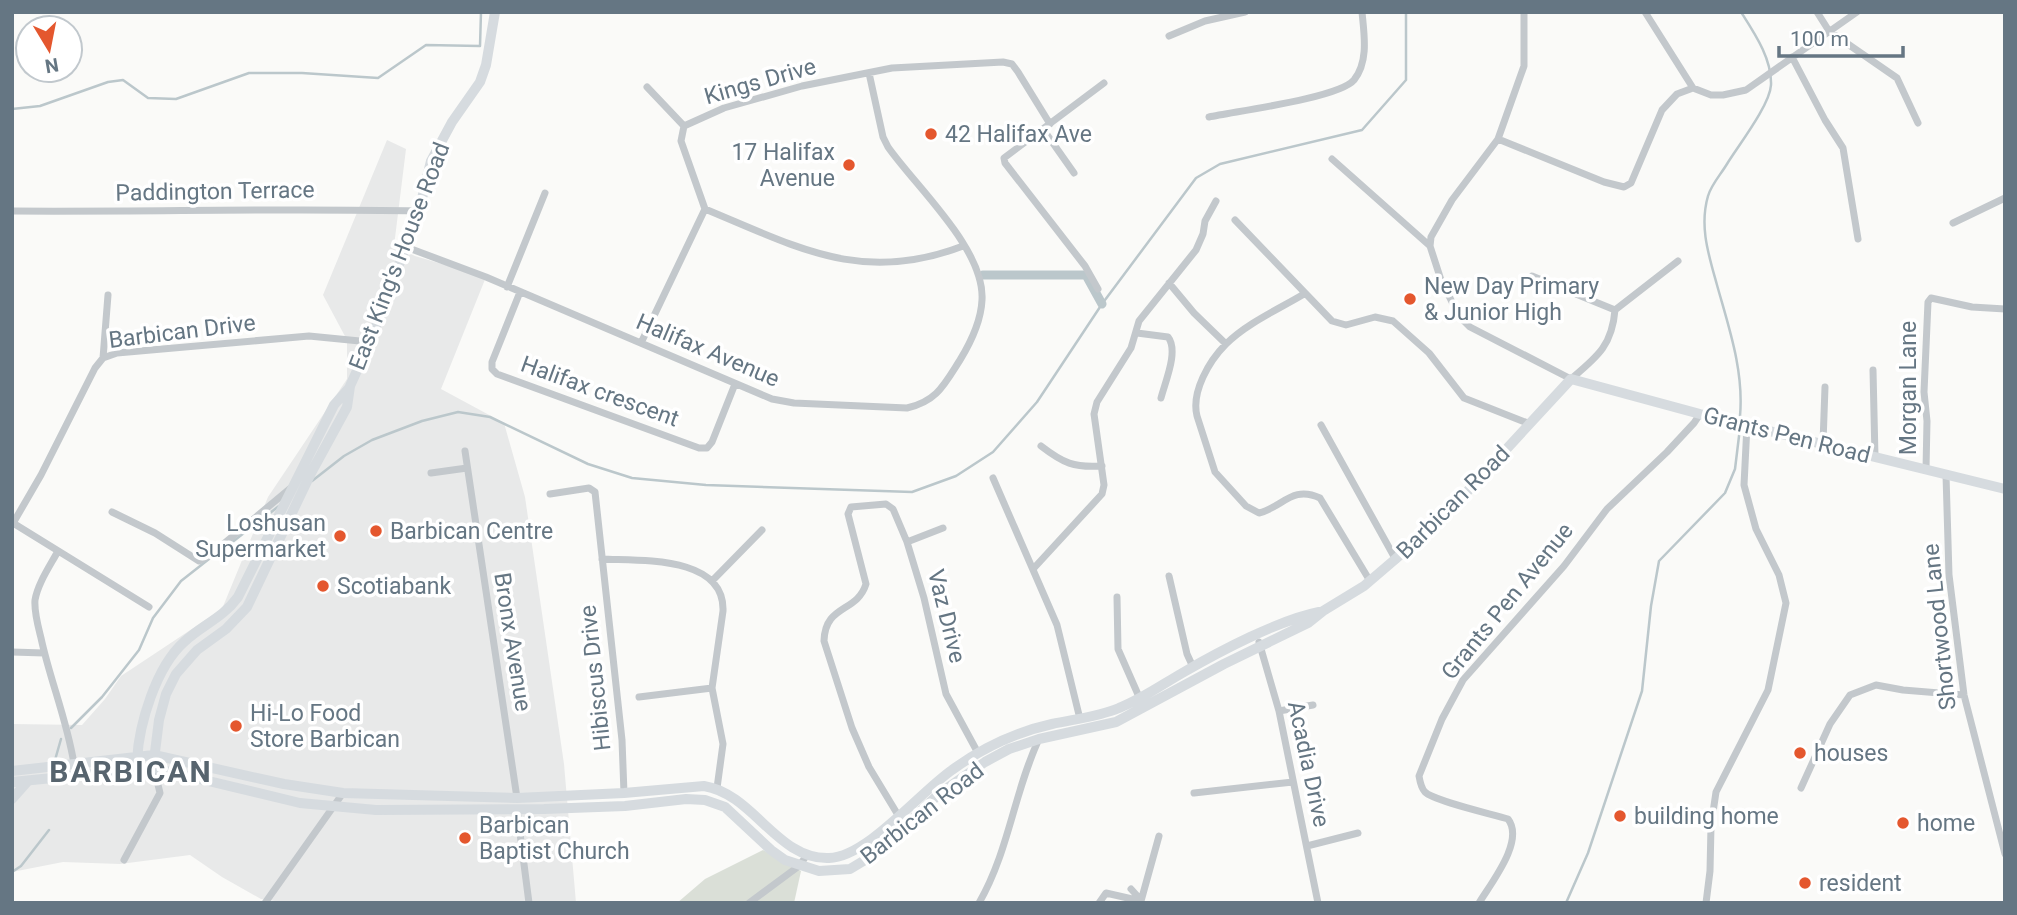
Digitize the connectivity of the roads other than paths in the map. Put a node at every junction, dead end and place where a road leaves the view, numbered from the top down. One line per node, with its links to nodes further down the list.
1 (495, 12): 27 (main road, East King's House Road)
2 (1245, 12): 9 (street)
3 (1362, 12): 15 (street)
4 (1524, 12): 19 (street)
5 (1645, 12): 14 (street)
6 (1817, 12): 8 (street)
7 (1857, 12): 8 (street)
8 (1829, 31): 10 (street); 16 (street)
9 (1168, 36)
10 (1792, 57): 14 (street); 30 (street)
11 (869, 73): 17 (street, Kings Drive); 18 (street, Kings Drive); 31 (street, Halifax Avenue)
12 (1104, 83): 18 (street)
13 (647, 87): 17 (street)
14 (1693, 88): 19 (street)
15 (1209, 117)
16 (1918, 123)
17 (684, 126): 25 (street, Kings Drive)
18 (1047, 126): 21 (street, Kings Drive); 38 (street)
19 (1498, 139): 32 (street)
20 (1332, 159): 32 (street)
21 (1074, 173)
22 (545, 193): 37 (street)
23 (2005, 198): 29 (street)
24 (1216, 201): 36 (street)
25 (705, 209): 31 (street); 46 (street)
26 (12, 211): 27 (street, Paddington Terrace)
27 (419, 211): 33 (main road, East King's House Road)
28 (1235, 220): 40 (street)
29 (1953, 223)
30 (1858, 239)
31 (963, 246): 51 (street, Halifax Avenue)
32 (1430, 246): 50 (street)
33 (406, 247): 37 (street, Halifax Avenue); 45 (main road, East King's House Road)
34 (1678, 261): 43 (street)
35 (1532, 276): 43 (street)
36 (1169, 284): 44 (street); 47 (street)
37 (507, 287): 39 (street, Halifax Avenue)
38 (1098, 289)
39 (520, 292): 46 (street, Halifax Avenue); 51 (street, Halifax crescent)
40 (1304, 294): 47 (street); 56 (street)
41 (108, 295): 48 (street)
42 (2005, 309): 65 (street, Morgan Lane)
43 (1615, 310): 50 (street)
44 (1137, 333): 54 (street); 63 (street)
45 (370, 342): 48 (street, Barbican Drive); 52 (main road, East King's House Road)
46 (641, 343): 51 (street, Halifax Avenue)
47 (1226, 344): 83 (street)
48 (103, 358): 73 (street, Barbican Drive)
49 (1873, 370): 62 (street)
50 (1570, 379): 55 (main road, Grants Pen Road); 56 (main road, Barbican Road)
51 (735, 384)
52 (350, 386): 69 (main road, East King's House Road); 99 (main road, East King's House Road)
53 (1825, 387): 59 (street)
54 (1161, 398)
55 (1700, 414): 58 (main road, Grants Pen Road); 133 (street, Grants Pen Avenue)
56 (1530, 424): 79 (main road, Barbican Road)
57 (1321, 425): 79 (street)
58 (1746, 425): 59 (main road, Grants Pen Road); 134 (street)
59 (1823, 443): 62 (main road, Grants Pen Road)
60 (1041, 446): 63 (street)
61 (465, 451): 64 (street, Bronx Avenue)
62 (1875, 457): 65 (main road, Grants Pen Road)
63 (1102, 466): 80 (street)
64 (467, 468): 66 (street); 113 (street, Bronx Avenue)
65 (1926, 469): 67 (main road, Grants Pen Road)
66 (432, 473)
67 (1946, 474): 70 (main road, Grants Pen Road); 91 (street, Shortwood Lane)
68 (993, 478): 80 (street)
69 (292, 488): 72 (street); 100 (main road, East King's House Road)
70 (2005, 489)
71 (550, 494): 78 (street, Hibiscus Drive)
72 (113, 512)
73 (13, 524): 77 (street)
74 (943, 528): 76 (street)
75 (762, 530): 82 (street)
76 (906, 542): 98 (street, Vaz Drive); 117 (street, Vaz Drive)
77 (58, 551): 85 (street); 88 (street)
78 (602, 559): 82 (street); 111 (street, Hibiscus Drive)
79 (1396, 560): 83 (main road, Barbican Road)
80 (1034, 568): 96 (street)
81 (1169, 576): 89 (street)
82 (712, 581): 90 (street)
83 (1370, 581): 86 (main road, Barbican Road)
84 (1117, 597): 93 (street)
85 (149, 607)
86 (1259, 640): 89 (main road, Barbican Road); 95 (street, Acadia Drive); 97 (main road, Barbican Road)
87 (12, 652): 88 (street)
88 (44, 653): 101 (street)
89 (1193, 667): 93 (main road, Barbican Road)
90 (712, 688): 92 (street); 108 (street)
91 (1964, 695): 109 (street); 121 (street, Shortwood Lane)
92 (639, 697)
93 (1140, 699): 96 (main road, Barbican Road)
94 (1312, 705): 95 (street)
95 (1279, 711): 107 (street, Acadia Drive)
96 (1080, 719): 98 (main road, Barbican Road)
97 (1039, 739): 124 (main road, Barbican Road); 130 (street)
98 (978, 753): 117 (main road, Barbican Road)
99 (155, 755): 100 (main road, Barbican Road); 102 (main road, East King's House Road); 110 (main road, Barbican Road)
100 (137, 763): 101 (main road, Barbican Road); 102 (main road, Barbican Road); 105 (main road, Barbican Road)
101 (74, 764): 103 (main road, Barbican Road)
102 (154, 768): 115 (main road, Barbican Road); 123 (street)
103 (25, 769): 104 (main road, Barbican Road); 105 (main road)
104 (12, 771)
105 (28, 781): 106 (main road, Barbican Road); 114 (main road)
106 (12, 782)
107 (1293, 782): 112 (street); 120 (street, Acadia Drive)
108 (717, 788): 111 (main road, Barbican Road); 122 (main road)
109 (1801, 788)
110 (344, 793): 113 (main road, Barbican Road); 115 (street)
111 (624, 793): 113 (main road, Barbican Road)
112 (1194, 793)
113 (517, 798)
114 (12, 799)
115 (332, 807): 116 (main road, Barbican Road); 127 (street)
116 (517, 810): 124 (main road, Barbican Road); 128 (street)
117 (898, 815): 122 (main road, Barbican Road)
118 (1358, 832): 120 (street)
119 (1159, 836): 126 (street)
120 (1307, 846): 132 (street, Acadia Drive)
121 (2005, 854)
122 (807, 855): 124 (street)
123 (124, 860)
124 (799, 866): 129 (street)
125 (1131, 889): 126 (street)
126 (1142, 902): 131 (street)
127 (265, 903)
128 (529, 903)
129 (749, 903)
130 (979, 903)
131 (1099, 903)
132 (1318, 903)
133 (1479, 903)
134 (1706, 903)

